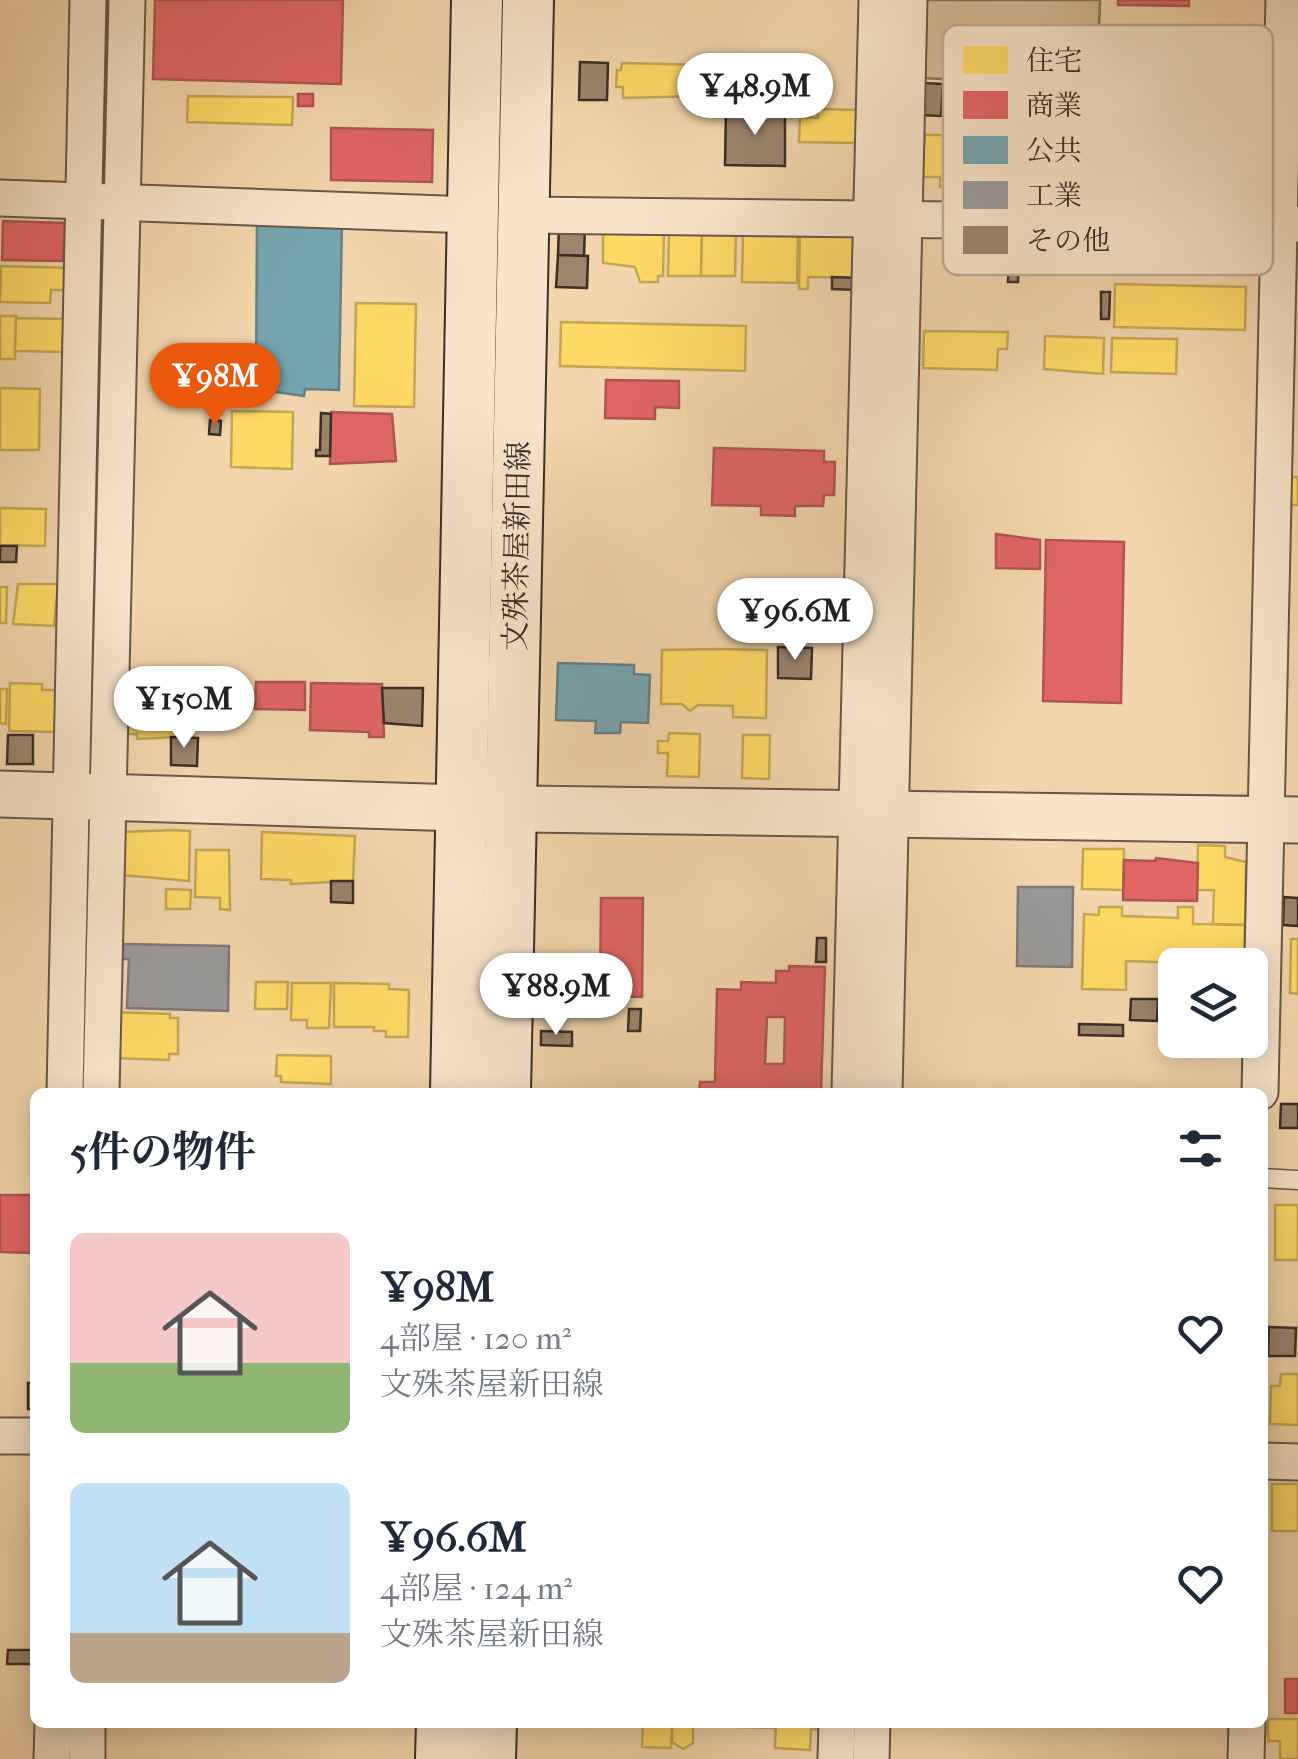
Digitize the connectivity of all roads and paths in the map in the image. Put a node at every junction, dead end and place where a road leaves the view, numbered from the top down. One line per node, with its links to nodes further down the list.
1 (88, 0): 9 (street)
2 (127, 0): 10 (street)
3 (477, 0): 11 (main road, 文殊茶屋新田線)
4 (528, 0): 12 (main road, 文殊茶屋新田線)
5 (877, 0): 13 (street)
6 (910, 0): 13 (street)
7 (1284, 0): 15 (street)
8 (0, 198): 9 (street)
9 (83, 200): 10 (street); 17 (street)
10 (123, 201): 11 (street); 17 (street)
11 (472, 215): 19 (main road, 文殊茶屋新田線)
12 (525, 215): 13 (street); 18 (main road, 文殊茶屋新田線)
13 (889, 217): 14 (street); 20 (street)
14 (943, 218)
15 (1288, 224): 21 (street)
16 (0, 794): 17 (street)
17 (90, 796): 19 (street); 22 (street); 23 (street)
18 (511, 807): 19 (street); 20 (street); 25 (main road, 文殊茶屋新田線)
19 (462, 808): 24 (main road, 文殊茶屋新田線)
20 (872, 813): 21 (street); 26 (street); 27 (street)
21 (1281, 820): 28 (street)
22 (66, 1088)
23 (101, 1088)
24 (456, 1088)
25 (505, 1088)
26 (850, 1088)
27 (884, 1088)
28 (1260, 1088)
29 (1268, 1178): 30 (lane)
30 (1298, 1180)
31 (0, 1436): 32 (street)
32 (30, 1436)
33 (1268, 1461): 34 (street)
34 (1298, 1462)
35 (53, 1728): 42 (street)
36 (88, 1728): 43 (street)
37 (442, 1728): 44 (main road)
38 (491, 1728): 45 (main road)
39 (837, 1728): 46 (street)
40 (872, 1728): 47 (street)
41 (1246, 1728): 48 (street)
42 (52, 1759)
43 (86, 1759)
44 (441, 1759)
45 (490, 1759)
46 (836, 1759)
47 (872, 1759)
48 (1246, 1759)

